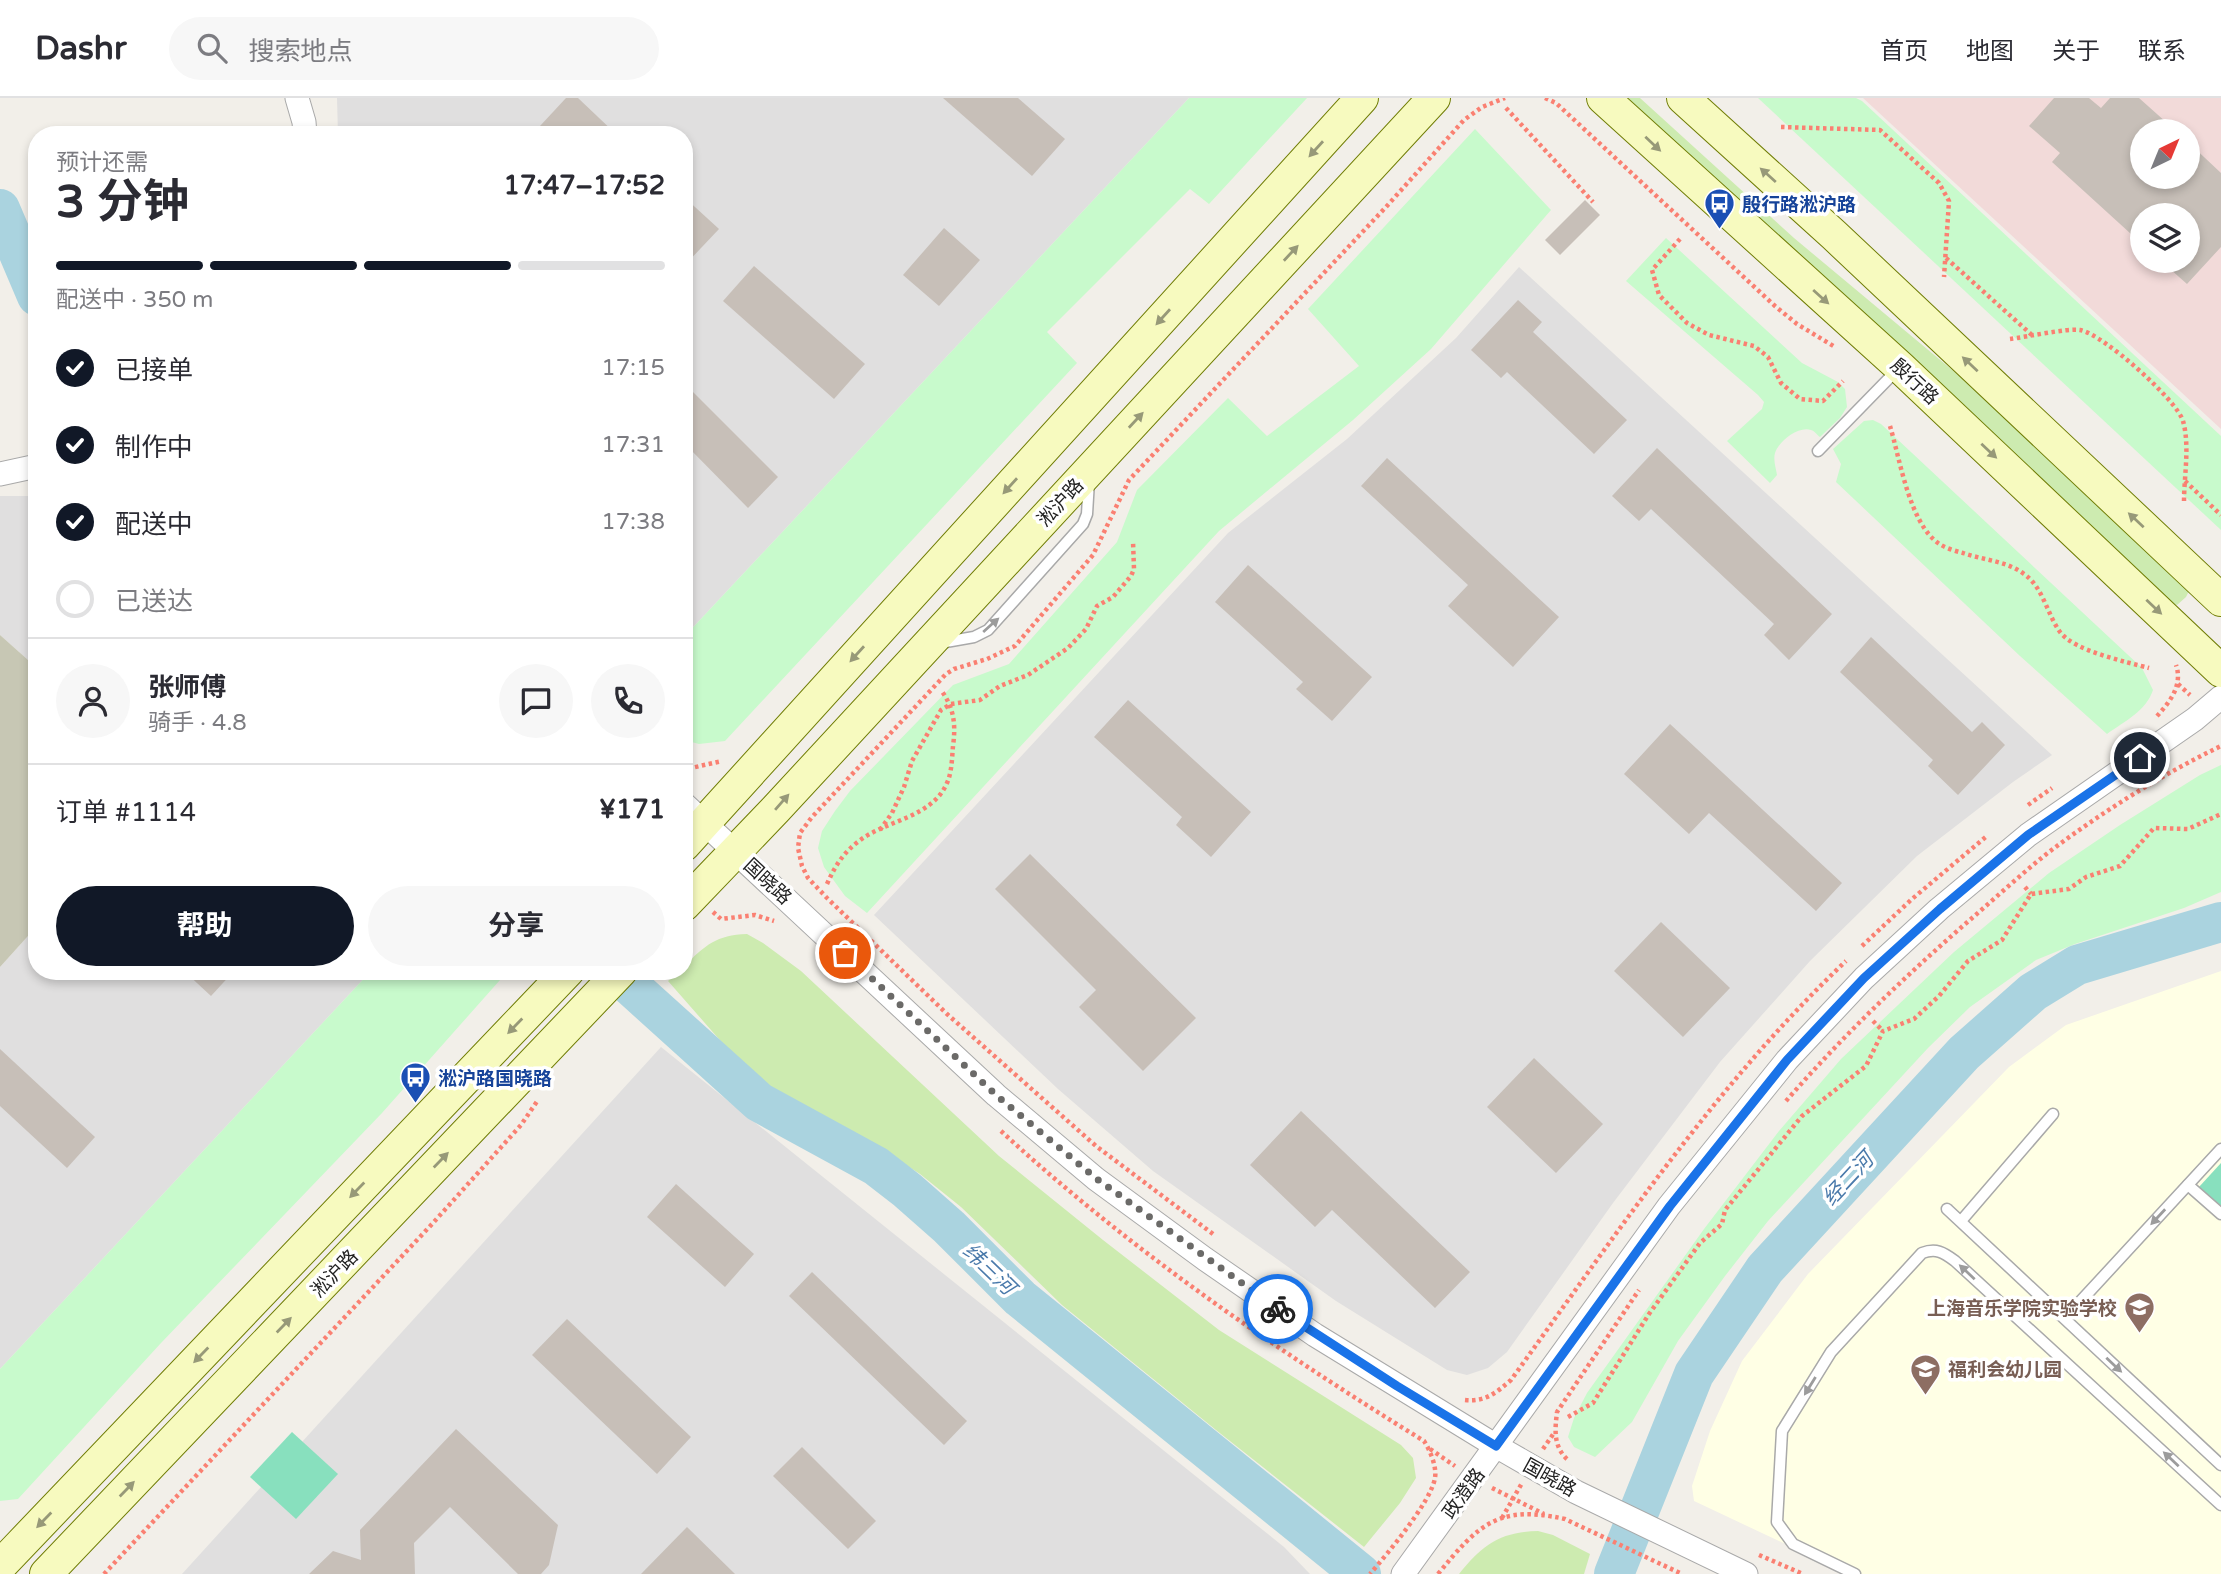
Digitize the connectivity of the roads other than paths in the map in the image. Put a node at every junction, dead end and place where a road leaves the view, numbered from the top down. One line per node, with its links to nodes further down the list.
1 (297, 98): 6 (street)
2 (1362, 98): 14 (main road, one-way to 14)
3 (1434, 98): 16 (main road, 淞沪路, one-way to 3)
4 (1603, 98): 7 (main road, 殷行路, one-way to 7)
5 (1683, 98): 11 (main road, one-way to 5)
6 (304, 126)
7 (1900, 367): 8 (lane); 12 (main road, 殷行路, one-way to 12)
8 (1818, 451)
9 (28, 468): 10 (street)
10 (0, 474)
11 (2221, 600)
12 (2221, 671)
13 (2221, 697): 27 (street, 政澄路)
14 (693, 822)
15 (693, 825): 16 (street, 国晓路)
16 (736, 852): 17 (main road, 淞沪路); 27 (street, 国晓路)
17 (693, 896)
18 (559, 980): 30 (main road, 淞沪路, one-way to 30)
19 (613, 980): 32 (main road, 淞沪路, one-way to 19)
20 (2053, 1114): 25 (lane)
21 (2221, 1149): 22 (lane)
22 (2188, 1185): 24 (lane); 26 (lane, one-way to 26)
23 (1947, 1209): 25 (lane)
24 (2221, 1214)
25 (1961, 1221): 26 (lane)
26 (2064, 1318): 28 (lane, one-way to 28)
27 (1496, 1446): 31 (street, 政澄路); 33 (street, 国晓路)
28 (2221, 1465)
29 (2221, 1505): 34 (lane, one-way to 34)
30 (0, 1566)
31 (1404, 1572)
32 (46, 1574)
33 (1746, 1574)
34 (1855, 1574)

